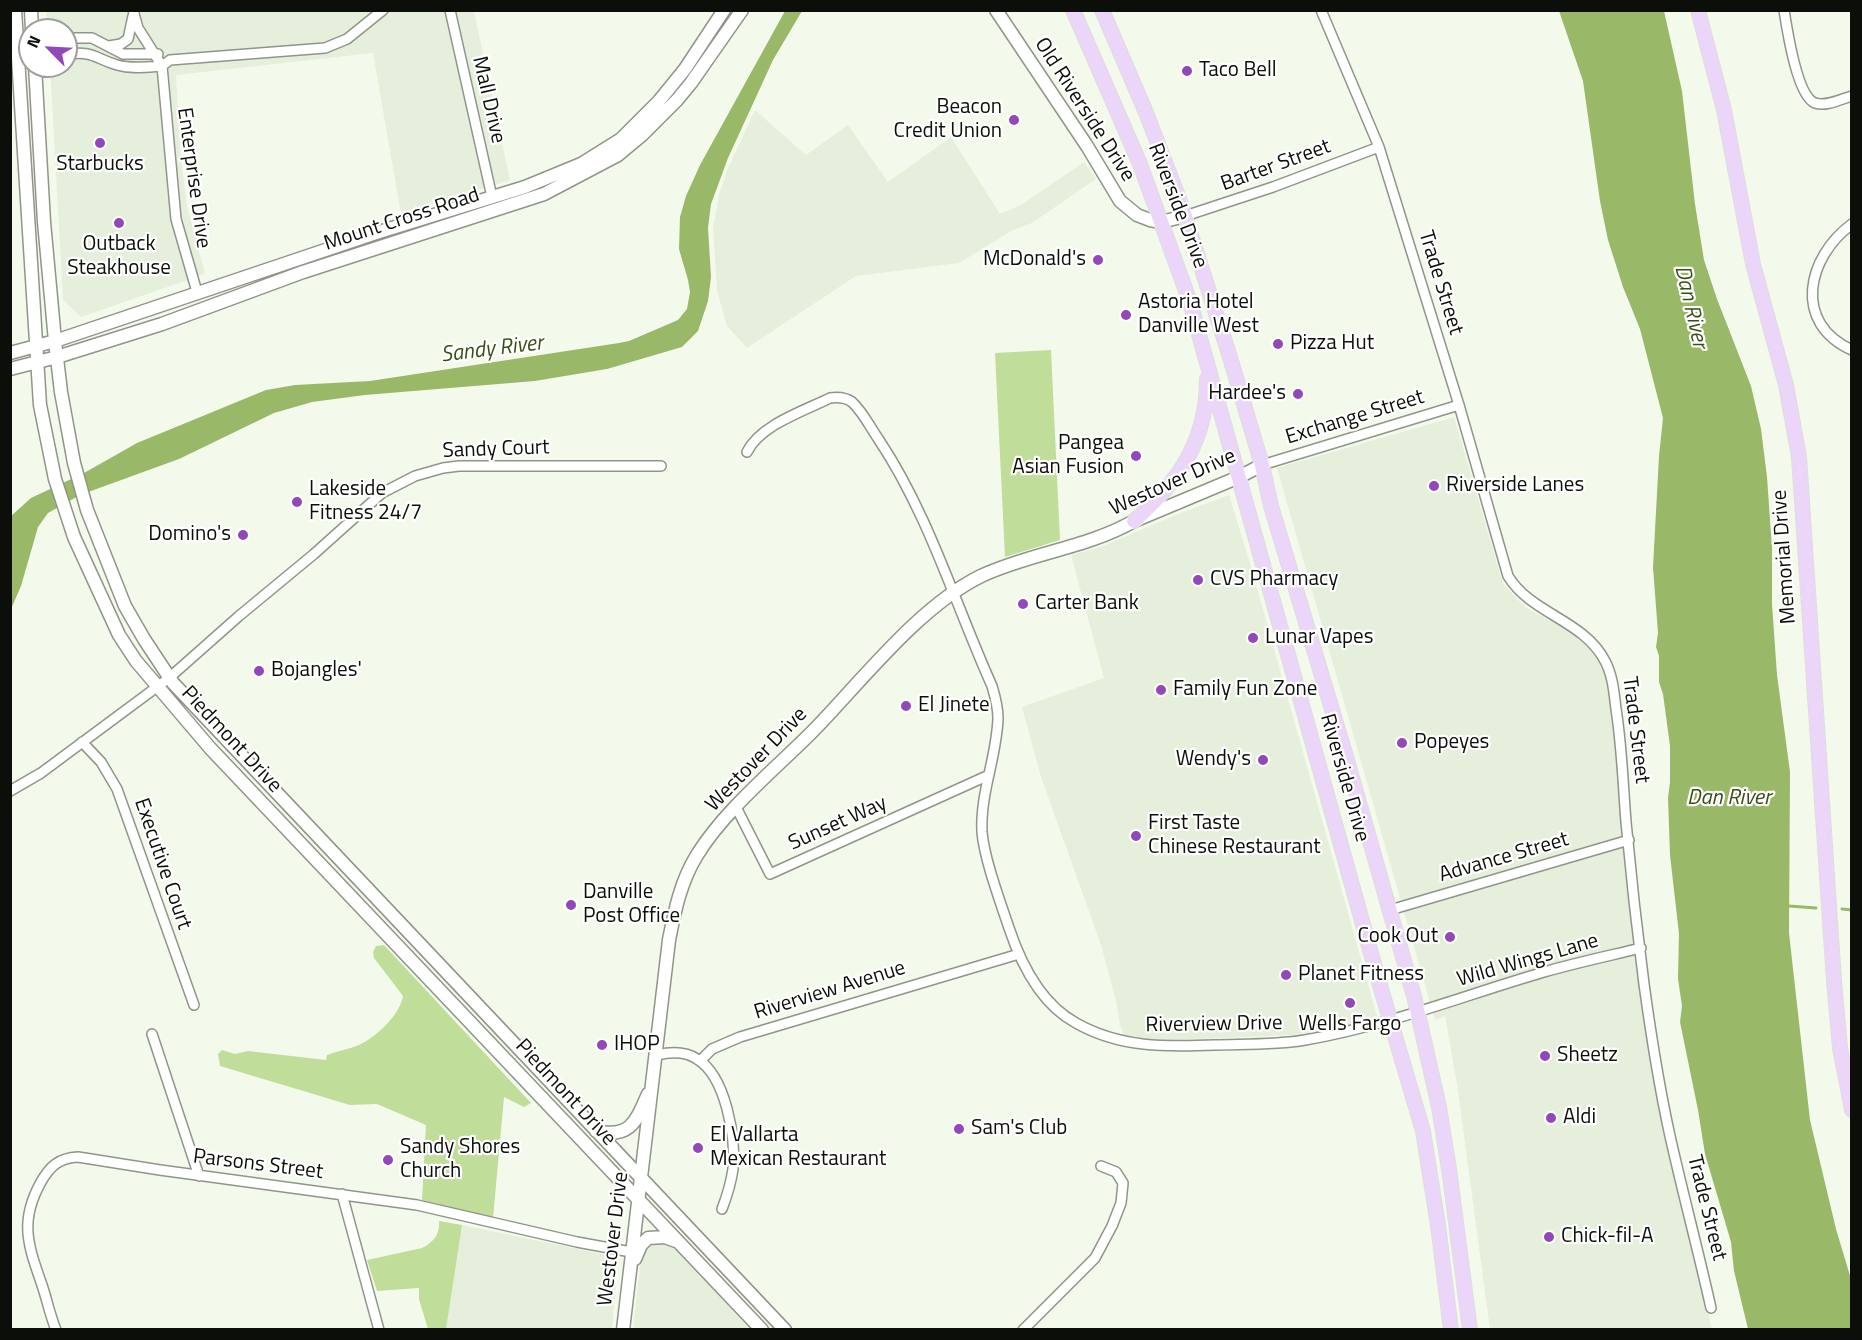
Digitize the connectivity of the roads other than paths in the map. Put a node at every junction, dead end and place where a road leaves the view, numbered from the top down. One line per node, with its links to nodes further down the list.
1 (15, 10): 14 (main road, Piedmont Drive)
2 (383, 10): 18 (street)
3 (450, 10): 24 (street, Mall Drive)
4 (724, 10): 24 (main road, Mount Cross Road)
5 (742, 10): 33 (main road, Mount Cross Road)
6 (996, 10): 26 (main road, Old Riverside Drive)
7 (1073, 10): 26 (main road, Riverside Drive)
8 (1102, 10): 25 (main road, Riverside Drive)
9 (1321, 10): 23 (street, Trade Street)
10 (1698, 10): 61 (main road, Memorial Drive)
11 (1784, 10): 22 (street)
12 (133, 12): 15 (street); 17 (street)
13 (78, 38): 15 (street)
14 (18, 40)
15 (109, 46): 17 (street)
16 (78, 53): 19 (street)
17 (155, 53): 18 (street); 19 (street)
18 (170, 60): 19 (street)
19 (162, 66): 28 (street, Enterprise Drive)
20 (21, 78): 30 (main road, Piedmont Drive)
21 (36, 78): 29 (main road, Piedmont Drive)
22 (1851, 96)
23 (1379, 147): 25 (street, Barter Street); 37 (street, Trade Street)
24 (492, 196): 28 (main road, Mount Cross Road)
25 (1185, 216): 26 (main road); 39 (main road, Riverside Drive)
26 (1161, 222): 35 (main road, Riverside Drive)
27 (1851, 224): 31 (street)
28 (197, 292): 29 (main road, Mount Cross Road)
29 (55, 341): 30 (main road, Mount Cross Road); 33 (main road, Piedmont Drive)
30 (36, 346): 32 (main road, Mount Cross Road); 34 (main road, Piedmont Drive)
31 (1851, 350)
32 (10, 353)
33 (57, 357): 34 (main road, Mount Cross Road); 44 (main road, Piedmont Drive)
34 (37, 362): 36 (main road, Mount Cross Road); 45 (main road, Piedmont Drive)
35 (1207, 364): 41 (main road, Riverside Drive); 42 (main road)
36 (10, 369)
37 (1459, 405): 39 (street, Exchange Street); 50 (street, Trade Street)
38 (747, 452): 43 (street, Riverview Drive)
39 (1262, 465): 41 (main road, Westover Drive); 51 (main road, Riverside Drive)
40 (661, 466): 44 (street, Sandy Court)
41 (1239, 477): 42 (main road, Westover Drive); 56 (main road, Riverside Drive)
42 (1134, 521): 43 (main road, Westover Drive)
43 (954, 593): 47 (street, Riverview Drive); 49 (main road, Westover Drive)
44 (170, 678): 45 (street, Sandy Court); 62 (main road, Piedmont Drive)
45 (156, 687): 46 (street, Sandy Court); 67 (main road, Piedmont Drive)
46 (82, 742): 48 (street, Sandy Court); 54 (street, Executive Court)
47 (988, 775): 49 (street, Sunset Way); 53 (street, Riverview Drive)
48 (10, 791)
49 (736, 807): 58 (main road, Westover Drive)
50 (1629, 840): 51 (street, Advance Street); 52 (street, Trade Street)
51 (1390, 910): 55 (main road, Riverside Drive)
52 (1641, 948): 55 (street, Wild Wings Lane); 72 (street, Trade Street)
53 (1019, 954): 56 (street, Riverview Drive); 59 (street, Riverview Avenue)
54 (194, 1005)
55 (1418, 1011): 56 (street, Wild Wings Lane); 80 (main road, Riverside Drive)
56 (1390, 1019): 79 (main road, Riverside Drive)
57 (152, 1034): 64 (street)
58 (657, 1055): 59 (street); 60 (main road, Westover Drive)
59 (700, 1061): 68 (street)
60 (654, 1082): 62 (main road); 65 (main road, Westover Drive)
61 (1851, 1110)
62 (596, 1131): 65 (main road, Piedmont Drive)
63 (1101, 1166): 78 (street)
64 (199, 1176): 66 (street, Parsons Street); 73 (street, Parsons Street)
65 (641, 1178): 67 (main road, Westover Drive); 77 (main road, Piedmont Drive)
66 (342, 1194): 70 (street, Parsons Street); 74 (street)
67 (639, 1199): 69 (main road, Piedmont Drive); 70 (main road, Westover Drive)
68 (722, 1209)
69 (680, 1243): 71 (main road); 76 (main road, Piedmont Drive)
70 (631, 1252): 71 (main road, Westover Drive)
71 (629, 1271): 75 (main road, Westover Drive)
72 (1711, 1308)
73 (56, 1329)
74 (379, 1329)
75 (623, 1329)
76 (762, 1329)
77 (785, 1329)
78 (1023, 1329)
79 (1451, 1329)
80 (1470, 1329)

